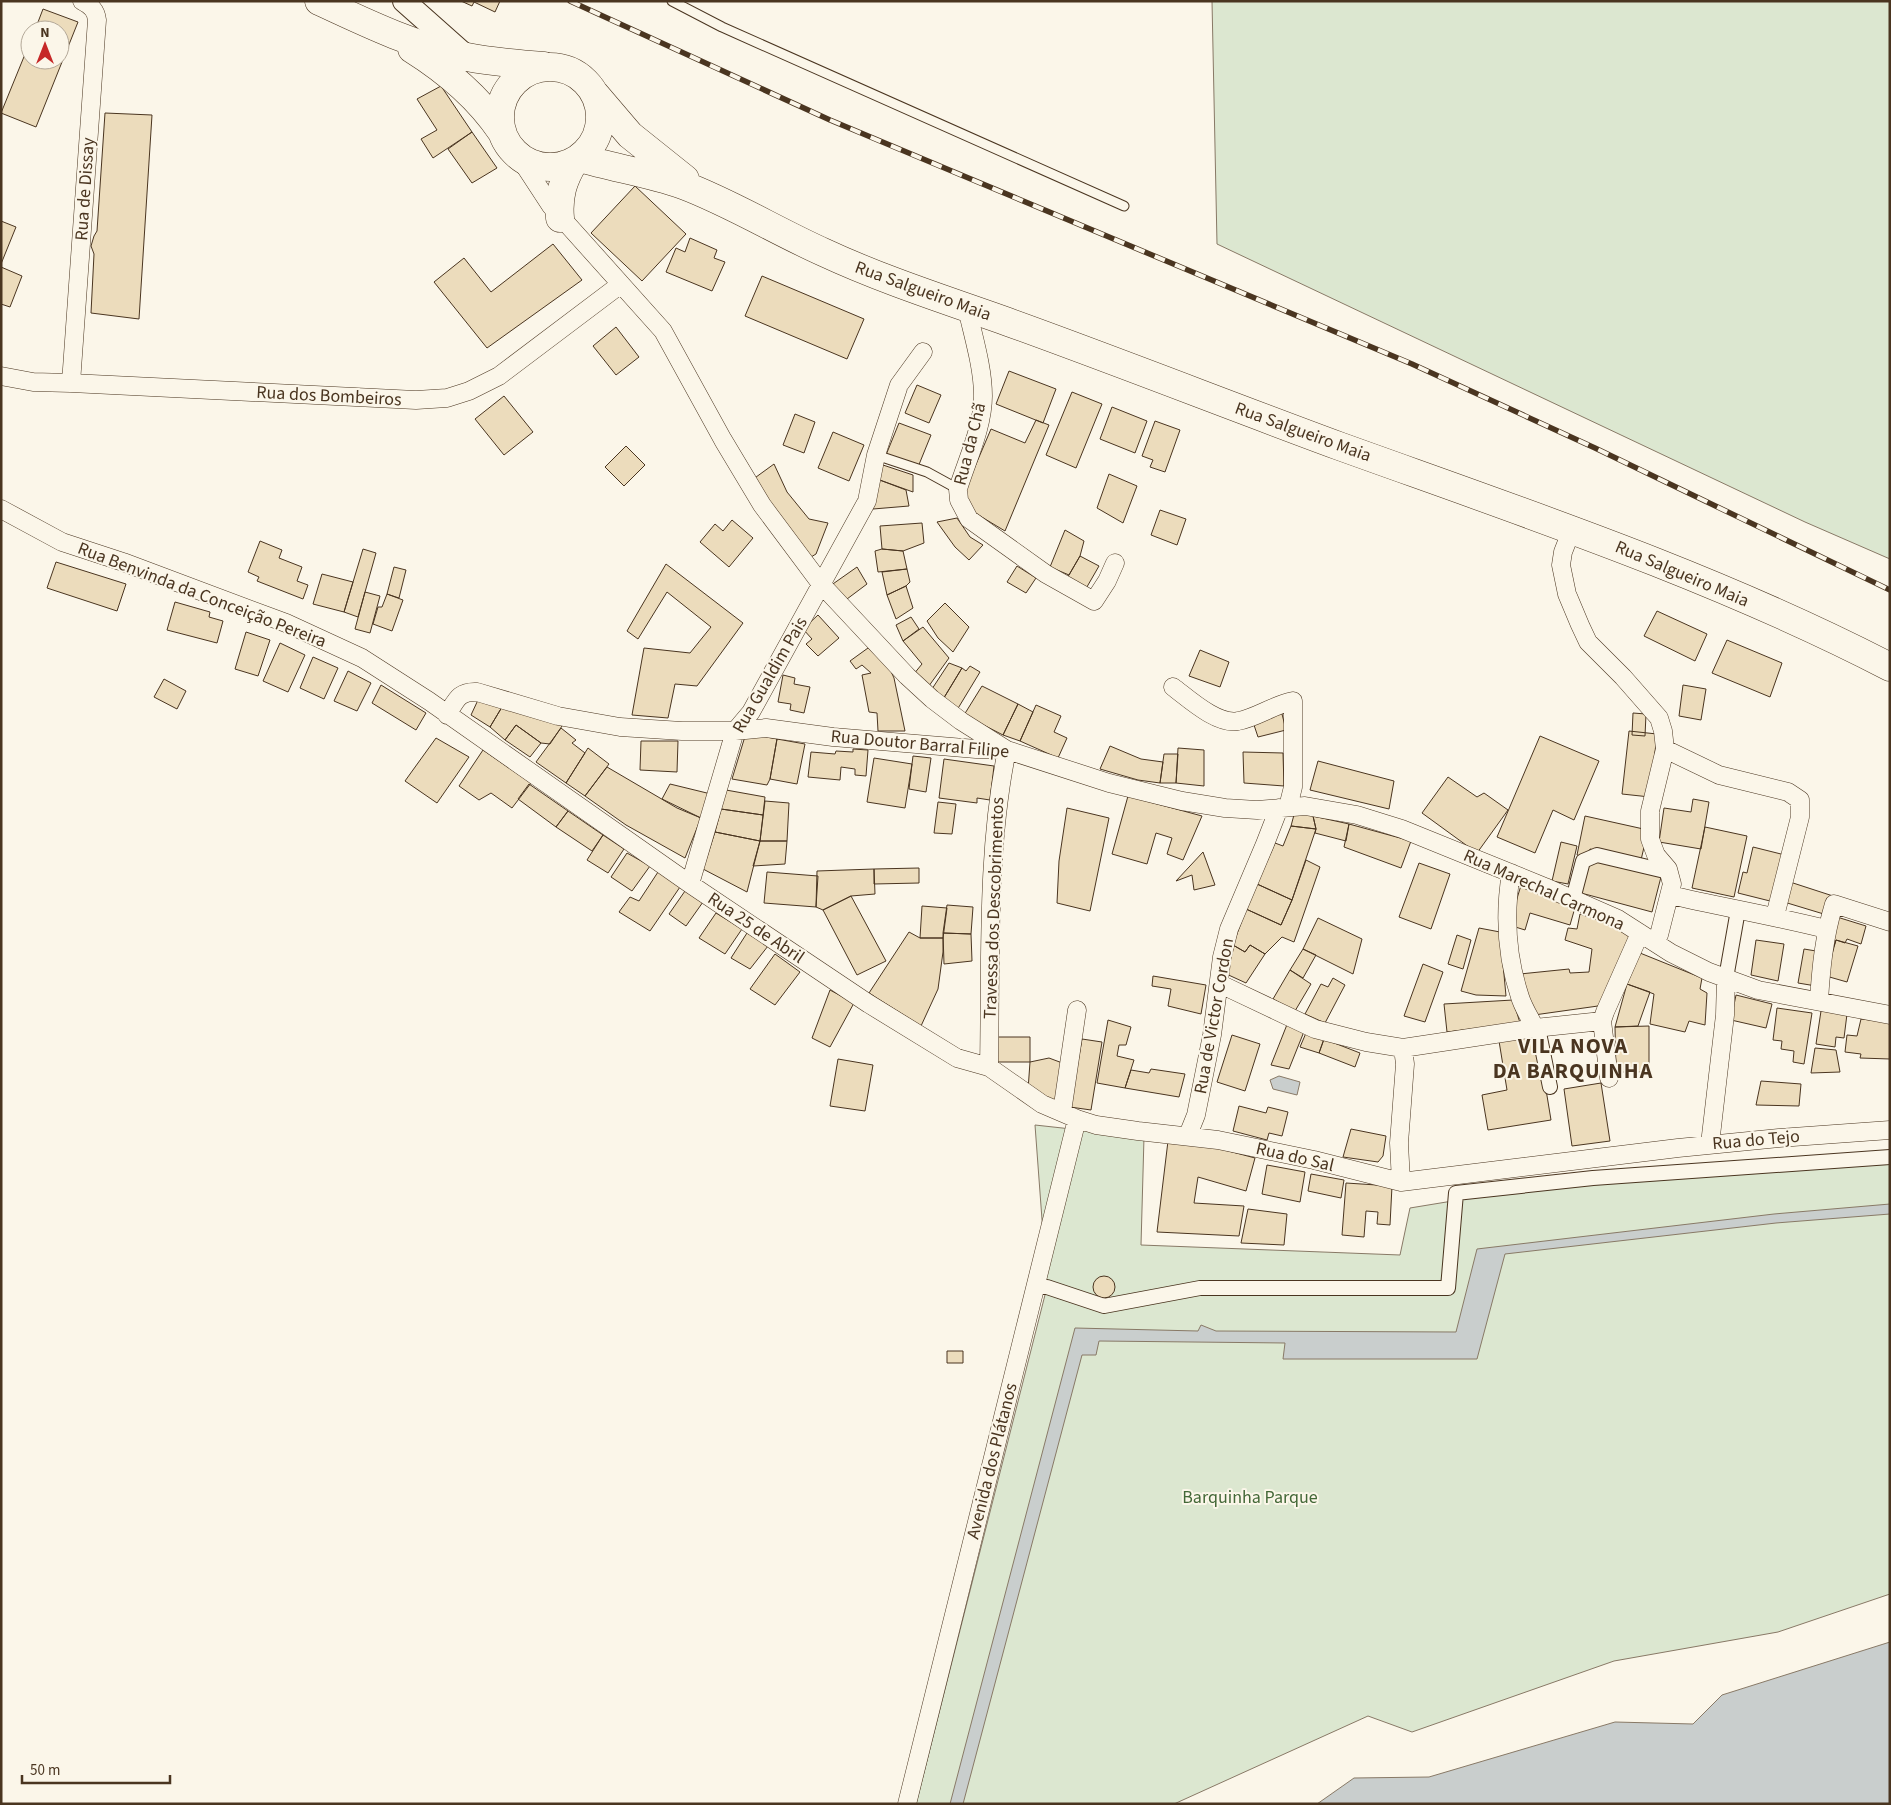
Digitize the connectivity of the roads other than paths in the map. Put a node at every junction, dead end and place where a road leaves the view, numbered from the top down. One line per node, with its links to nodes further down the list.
1 (82, 1): 19 (street, Rua de Dissay)
2 (404, 1): 6 (street)
3 (672, 1): 13 (lane)
4 (329, 3): 5 (main road)
5 (375, 26): 6 (main road); 9 (main road)
6 (468, 57): 7 (main road)
7 (553, 67): 8 (main road); 9 (main road)
8 (593, 91): 11 (main road); 12 (main road, Rua Salgueiro Maia)
9 (501, 131): 10 (main road)
10 (517, 154): 11 (main road); 14 (street)
11 (577, 160): 12 (main road, Rua Salgueiro Maia); 14 (main road)
12 (716, 199): 16 (main road, Rua Salgueiro Maia)
13 (1124, 206)
14 (560, 218): 15 (street)
15 (621, 284): 19 (street, Rua dos Bombeiros); 25 (street)
16 (967, 308): 21 (street, Rua da Chã); 23 (main road, Rua Salgueiro Maia)
17 (923, 352): 20 (street, Rua Gualdim Pais)
18 (1, 376): 19 (street, Rua dos Bombeiros)
19 (71, 384)
20 (876, 455): 21 (lane); 25 (street, Rua Gualdim Pais)
21 (958, 490): 24 (street, Rua da Chã)
22 (1, 509): 28 (street, Rua Benvinda da Conceição Pereira)
23 (1572, 529): 26 (main road, Rua Salgueiro Maia); 30 (street)
24 (1115, 563)
25 (821, 584): 29 (street, Rua Gualdim Pais); 31 (street)
26 (1890, 667)
27 (1173, 688): 32 (street)
28 (447, 715): 29 (street); 35 (street, Rua 25 de Abril)
29 (735, 731): 31 (street, Rua Doutor Barral Filipe); 35 (street, Rua Gualdim Pais)
30 (1665, 749): 33 (street); 39 (street)
31 (1007, 750): 32 (street, Rua Doutor Barral Filipe); 51 (street, Travessa dos Descobrimentos)
32 (1284, 808): 34 (street, Rua Marechal Carmona); 44 (street, Rua de Victor Cordon)
33 (1669, 872): 36 (street); 37 (street)
34 (1511, 873): 37 (street, Rua Marechal Carmona); 49 (street)
35 (690, 884): 51 (street, Rua 25 de Abril)
36 (1670, 895): 38 (street); 42 (street)
37 (1573, 899): 42 (street, Rua Marechal Carmona)
38 (1738, 910): 39 (street); 43 (street)
39 (1775, 916): 41 (street)
40 (1890, 922): 41 (street)
41 (1826, 929): 45 (street)
42 (1647, 937): 43 (street, Rua Marechal Carmona); 48 (street)
43 (1726, 978): 45 (street, Rua Marechal Carmona); 57 (street)
44 (1220, 984): 50 (street); 56 (street, Rua de Victor Cordon)
45 (1819, 1001): 47 (street, Rua Marechal Carmona)
46 (1077, 1010): 54 (street, Avenida dos Plátanos)
47 (1890, 1015)
48 (1602, 1022): 49 (street); 52 (street)
49 (1537, 1028): 50 (street); 53 (street)
50 (1403, 1048): 59 (street)
51 (989, 1068): 54 (street, Rua 25 de Abril)
52 (1609, 1078)
53 (1550, 1087)
54 (1069, 1116): 56 (street, Rua do Sal); 60 (street, Avenida dos Plátanos)
55 (1890, 1130): 57 (street, Rua do Tejo)
56 (1188, 1135): 59 (street, Rua do Sal)
57 (1710, 1144): 59 (street, Rua do Tejo)
58 (1890, 1157): 60 (street)
59 (1401, 1182)
60 (1035, 1287): 61 (street, Avenida dos Plátanos)
61 (908, 1804)

